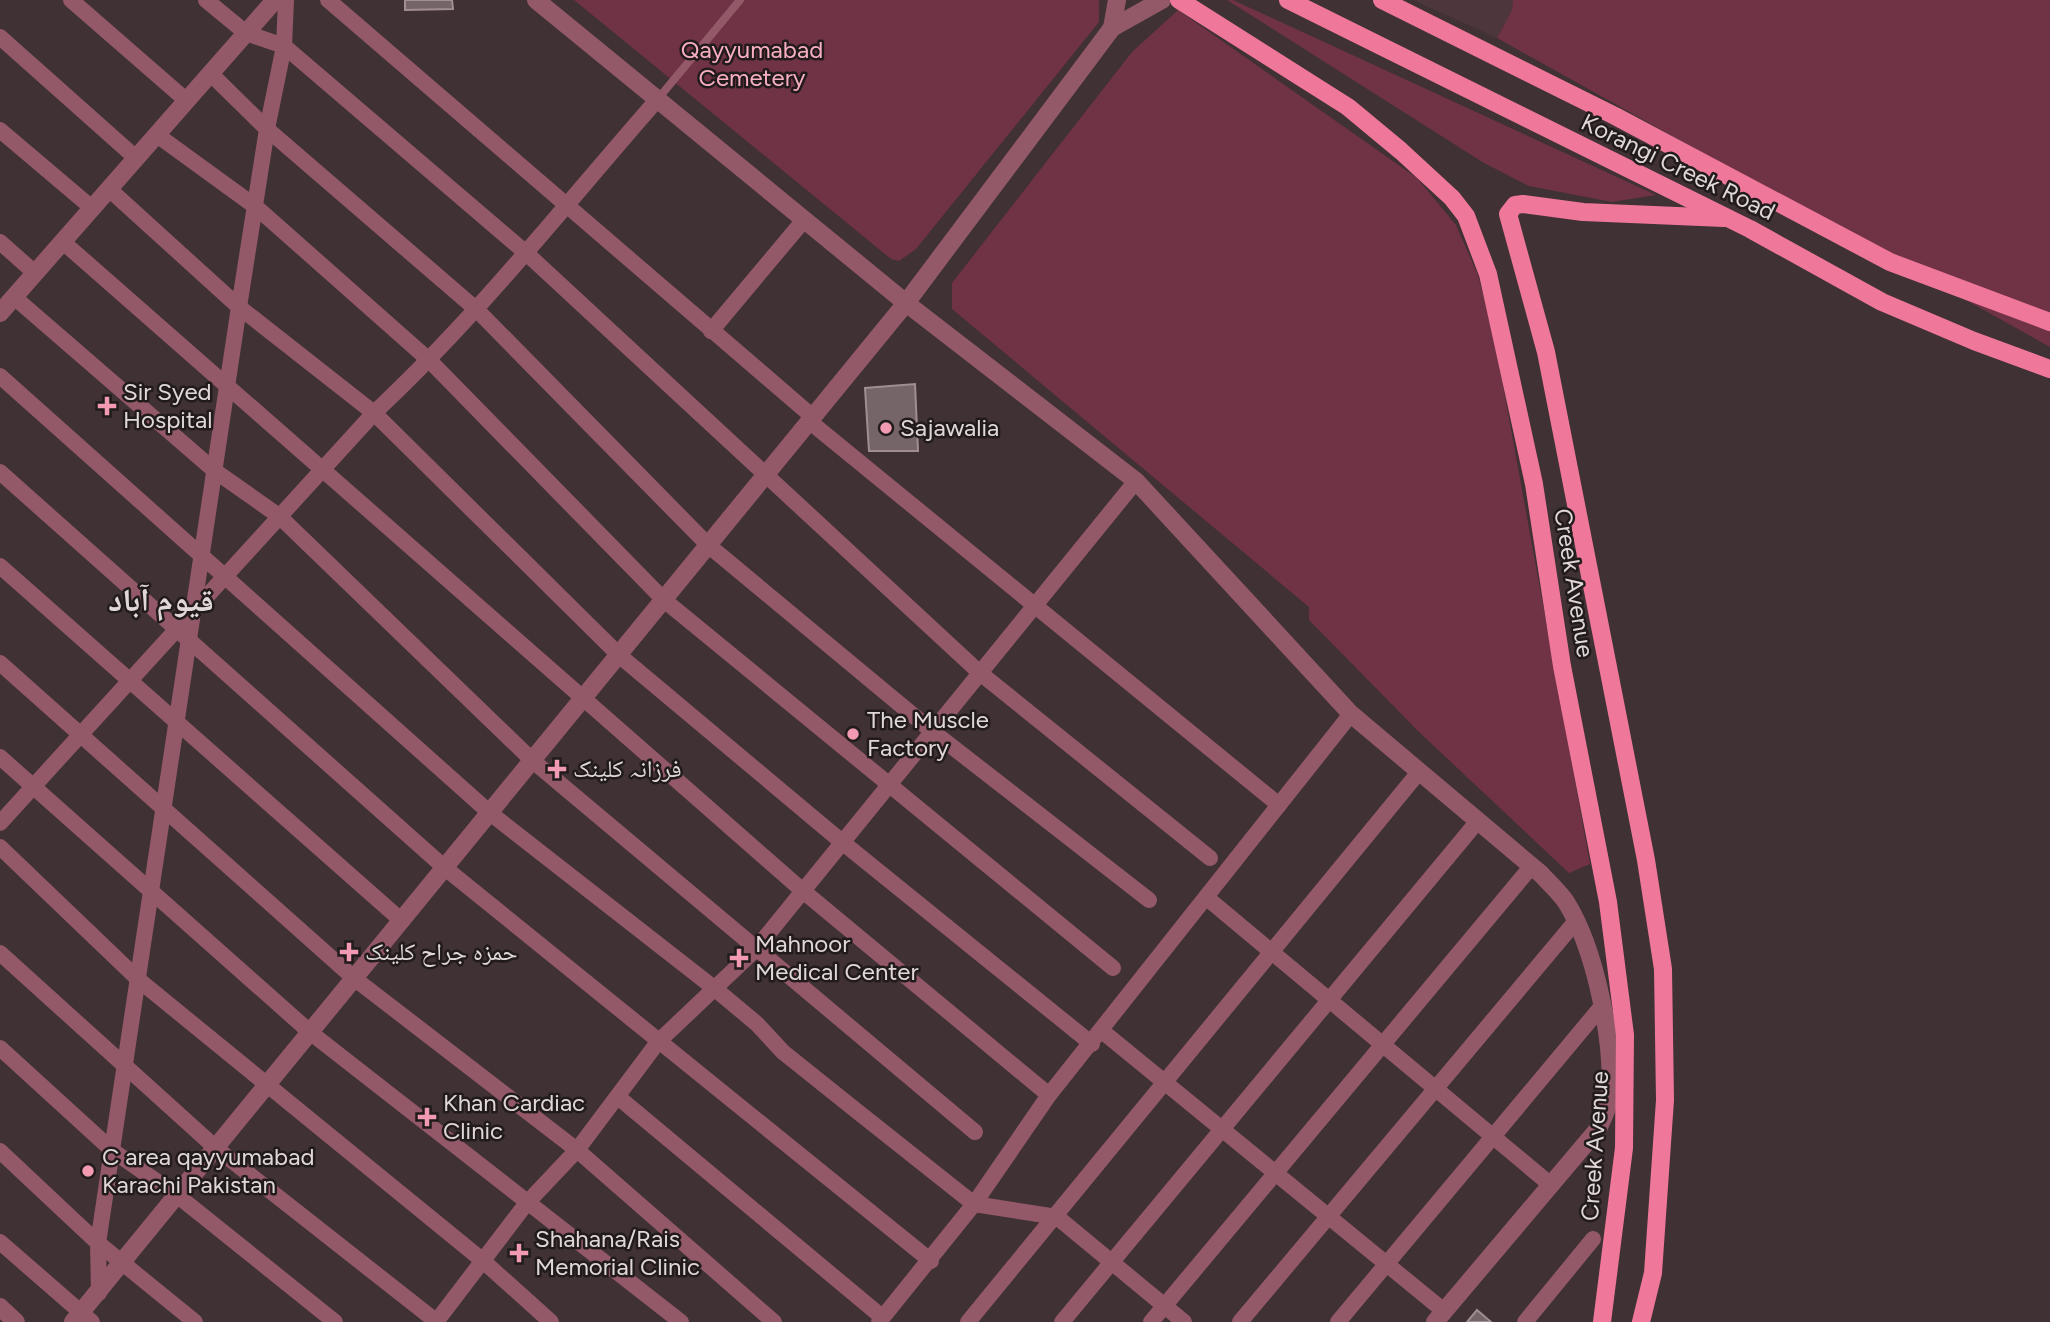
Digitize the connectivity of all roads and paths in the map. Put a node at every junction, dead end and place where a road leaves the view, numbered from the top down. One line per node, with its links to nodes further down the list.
1 (71, 0): 19 (street)
2 (206, 0): 14 (street)
3 (275, 0): 14 (street)
4 (286, 0): 16 (street)
5 (328, 0): 25 (street)
6 (536, 0): 18 (street)
7 (740, 0): 18 (lane)
8 (1117, 0): 13 (street)
9 (1162, 0): 13 (street)
10 (1179, 0): 154 (main road, Creek Avenue)
11 (1288, 0): 28 (main road, Korangi Creek Road)
12 (1382, 0): 39 (main road, Korangi Creek Road)
13 (1112, 28): 35 (street)
14 (246, 33): 16 (street); 17 (street)
15 (0, 37): 23 (street)
16 (284, 46): 20 (street); 32 (street)
17 (211, 74): 19 (street); 20 (street)
18 (657, 100): 25 (street); 29 (street)
19 (187, 101): 22 (street)
20 (267, 129): 26 (street); 37 (street)
21 (0, 130): 27 (street)
22 (157, 135): 23 (street); 26 (street)
23 (136, 158): 24 (street)
24 (109, 189): 27 (street); 36 (street)
25 (564, 206): 32 (street); 40 (street)
26 (256, 207): 36 (street); 41 (street)
27 (92, 208): 31 (street)
28 (1724, 218): 42 (main road, Korangi Creek Road); 155 (main road, Creek Avenue)
29 (804, 220): 35 (street); 40 (street)
30 (0, 242): 33 (street)
31 (63, 242): 33 (street); 44 (street)
32 (525, 252): 37 (street); 50 (street)
33 (35, 273): 34 (street)
34 (14, 297): 38 (street); 48 (street)
35 (906, 303): 46 (street); 51 (street)
36 (239, 307): 44 (street); 45 (street)
37 (477, 310): 41 (street); 53 (street)
38 (0, 313)
39 (2050, 322)
40 (711, 331): 46 (street)
41 (430, 360): 45 (street); 57 (street)
42 (2050, 369)
43 (0, 376): 54 (street)
44 (227, 386): 47 (street); 48 (street)
45 (374, 412): 47 (street); 62 (street)
46 (811, 419): 50 (street); 58 (street)
47 (322, 469): 52 (street); 66 (street)
48 (215, 471): 52 (street); 54 (street)
49 (0, 472): 60 (street)
50 (764, 475): 53 (street); 64 (street)
51 (1136, 481): 58 (street); 67 (street)
52 (279, 516): 56 (street); 72 (street)
53 (708, 545): 57 (street); 69 (street)
54 (202, 557): 56 (street); 59 (street)
55 (0, 566): 65 (street)
56 (224, 576): 59 (street); 78 (street)
57 (664, 600): 62 (street); 74 (street)
58 (1034, 606): 64 (street); 76 (street)
59 (194, 609): 60 (street); 61 (street)
60 (176, 628): 61 (street); 65 (street)
61 (190, 640): 68 (street); 85 (street)
62 (620, 656): 66 (street); 81 (street)
63 (0, 663): 70 (street)
64 (980, 673): 69 (street); 83 (street)
65 (128, 680): 68 (street); 70 (street)
66 (584, 699): 72 (street); 86 (street)
67 (1351, 714): 73 (street); 76 (street)
68 (177, 723): 77 (street); 90 (street)
69 (932, 731): 74 (street); 89 (street)
70 (80, 735): 75 (street); 77 (street)
71 (0, 757): 75 (street)
72 (533, 761): 78 (street); 92 (street)
73 (1419, 772): 79 (street); 93 (street)
74 (889, 785): 81 (street); 95 (street)
75 (33, 786): 80 (street); 87 (street)
76 (1279, 805): 88 (street)
77 (164, 810): 87 (street); 96 (street)
78 (490, 813): 85 (street); 98 (street)
79 (1477, 822): 84 (street); 99 (street)
80 (0, 823)
81 (842, 842): 86 (street); 102 (street)
82 (0, 847): 97 (street)
83 (1210, 858)
84 (1531, 867): 91 (street); 104 (street)
85 (445, 868): 90 (street); 103 (street)
86 (803, 891): 92 (street); 110 (street)
87 (152, 892): 97 (street); 101 (street)
88 (1207, 898): 93 (street); 102 (street)
89 (1149, 900)
90 (402, 921): 96 (street)
91 (1576, 921): 100 (street); 108 (street)
92 (755, 950): 98 (street); 113 (street)
93 (1273, 950): 99 (street); 107 (street)
94 (0, 953): 106 (street)
95 (1113, 968)
96 (355, 979): 101 (street); 116 (street)
97 (140, 981): 106 (street); 109 (street)
98 (714, 988): 103 (street); 123 (street)
99 (1331, 999): 104 (street); 112 (street)
100 (1602, 1006): 114 (street); 120 (street)
101 (311, 1033): 109 (street); 122 (street)
102 (1097, 1037): 107 (street); 110 (street)
103 (658, 1042): 111 (street); 130 (street)
104 (1382, 1042): 108 (street); 119 (street)
105 (0, 1048): 118 (street)
106 (127, 1065): 115 (street); 118 (street)
107 (1165, 1082): 112 (street); 125 (street)
108 (1435, 1086): 114 (street); 124 (street)
109 (267, 1087): 115 (street); 129 (street)
110 (1049, 1095): 123 (street)
111 (618, 1097): 116 (street); 139 (street)
112 (1221, 1128): 119 (street); 131 (street)
113 (975, 1132)
114 (1493, 1135): 120 (street); 133 (street)
115 (217, 1149): 121 (street); 143 (street)
116 (577, 1150): 122 (street); 146 (street)
117 (0, 1151): 128 (street)
118 (113, 1151): 121 (street); 128 (street)
119 (1274, 1172): 124 (street); 135 (street)
120 (1551, 1185): 137 (street)
121 (178, 1196): 132 (street); 142 (street)
122 (526, 1204): 129 (street); 145 (street)
123 (974, 1204): 125 (street); 130 (street)
124 (1328, 1216): 133 (street); 151 (street)
125 (1057, 1217): 131 (street); 147 (street)
126 (1593, 1239): 153 (street)
127 (0, 1241): 138 (street)
128 (98, 1243): 132 (street); 134 (street)
129 (482, 1260): 143 (street); 144 (street)
130 (931, 1261): 139 (street)
131 (1111, 1262): 135 (street); 148 (street)
132 (123, 1263): 134 (street); 141 (street)
133 (1385, 1263): 137 (street); 152 (street)
134 (99, 1293): 138 (street)
135 (1164, 1306): 149 (street); 150 (street)
136 (0, 1307): 140 (street)
137 (1439, 1317)
138 (82, 1319)
139 (881, 1320)
140 (16, 1322)
141 (195, 1322)
142 (335, 1322)
143 (437, 1322)
144 (551, 1322)
145 (681, 1322)
146 (774, 1322)
147 (968, 1322)
148 (1062, 1322)
149 (1152, 1322)
150 (1184, 1322)
151 (1240, 1322)
152 (1338, 1322)
153 (1525, 1322)
154 (1602, 1322)
155 (1641, 1322)

